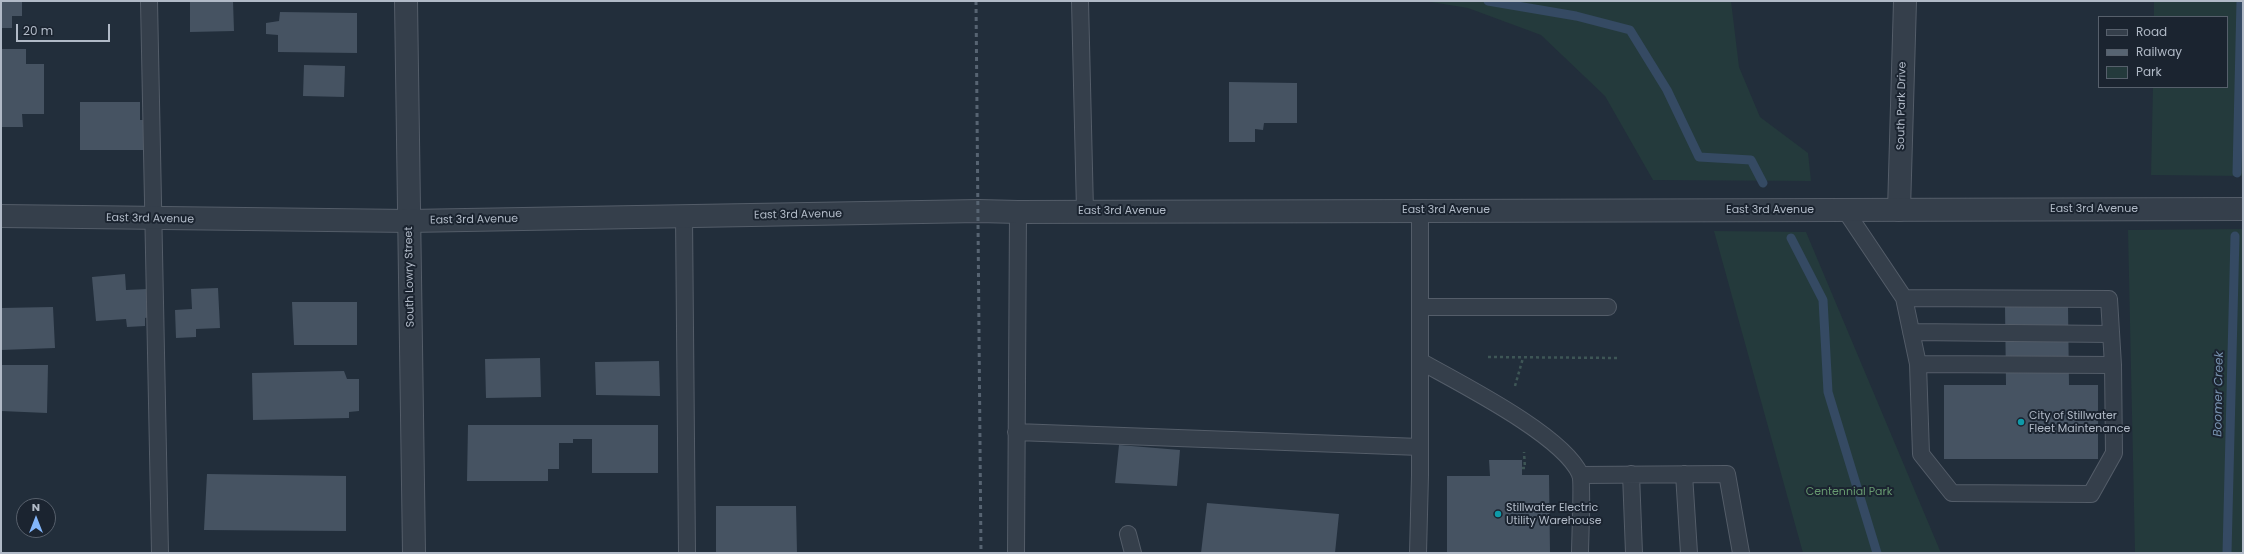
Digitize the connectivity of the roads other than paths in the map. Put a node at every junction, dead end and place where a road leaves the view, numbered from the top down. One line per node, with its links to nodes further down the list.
1 (149, 1): 13 (lane)
2 (406, 1): 14 (street, South Lowry Street)
3 (1080, 1): 9 (lane)
4 (1905, 1): 8 (street, South Park Drive)
5 (2243, 208): 8 (street, East 3rd Avenue)
6 (1420, 210): 7 (street, East 3rd Avenue); 9 (street, East 3rd Avenue); 16 (lane)
7 (1844, 210): 8 (street, East 3rd Avenue); 15 (lane)
8 (1899, 210)
9 (1085, 211): 10 (street, East 3rd Avenue)
10 (1018, 212): 12 (street, East 3rd Avenue); 23 (lane)
11 (1, 216): 13 (street, East 3rd Avenue)
12 (684, 217): 14 (street, East 3rd Avenue); 31 (lane)
13 (152, 219): 14 (street, East 3rd Avenue); 29 (lane)
14 (409, 221): 30 (street, South Lowry Street)
15 (1904, 298): 18 (lane); 19 (lane)
16 (1420, 307): 17 (lane); 20 (lane)
17 (1608, 307)
18 (1911, 332): 19 (lane); 21 (lane)
19 (2111, 334): 22 (lane)
20 (1420, 360): 24 (lane); 27 (lane)
21 (1918, 364): 22 (lane); 22 (lane)
22 (2113, 365)
23 (1016, 432): 24 (lane); 32 (lane)
24 (1420, 447): 34 (lane)
25 (1631, 474): 26 (lane); 27 (lane); 36 (lane)
26 (1684, 474): 37 (lane); 38 (lane)
27 (1580, 475): 35 (lane)
28 (1128, 534): 33 (lane)
29 (160, 553)
30 (414, 553)
31 (687, 553)
32 (1016, 553)
33 (1133, 553)
34 (1418, 553)
35 (1580, 553)
36 (1634, 553)
37 (1689, 553)
38 (1741, 553)

